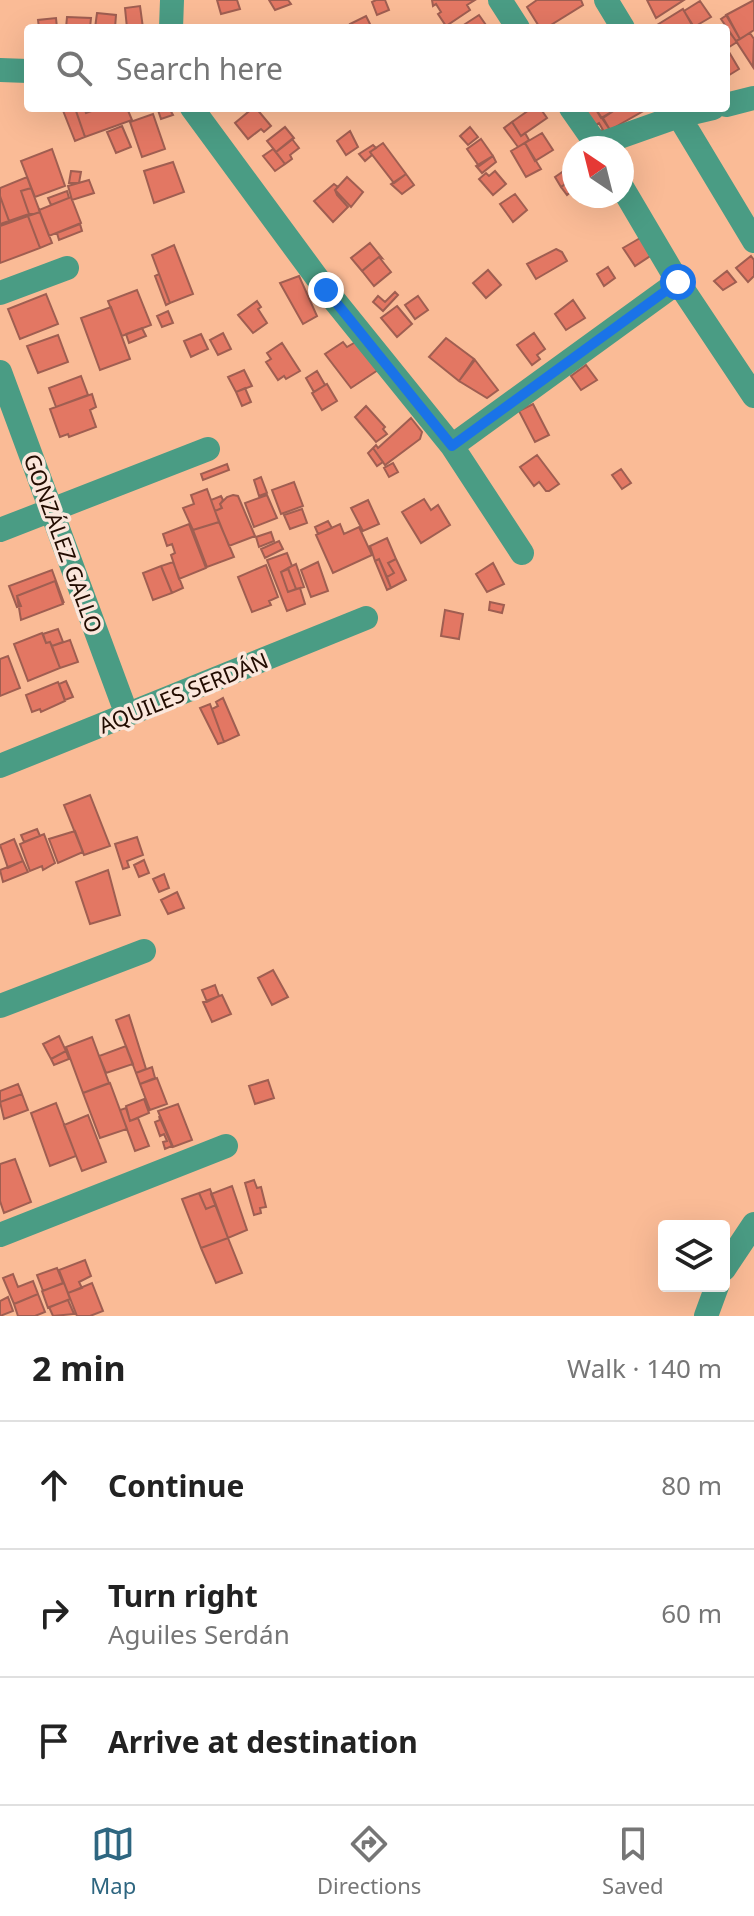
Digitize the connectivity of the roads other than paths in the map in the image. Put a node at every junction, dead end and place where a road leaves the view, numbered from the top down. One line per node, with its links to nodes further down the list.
1 (172, 0): 4 (street)
2 (500, 0): 5 (street)
3 (606, 0): 6 (street)
4 (171, 24)
5 (515, 24)
6 (621, 24)
7 (0, 70): 8 (street)
8 (24, 71)
9 (754, 98): 10 (street)
10 (730, 104)
11 (195, 112): 23 (street)
12 (574, 112): 14 (street)
13 (677, 112): 15 (street); 17 (street)
14 (590, 136)
15 (623, 136)
16 (634, 207): 19 (street)
17 (754, 241)
18 (67, 268): 20 (street)
19 (678, 282): 22 (street); 23 (street)
20 (0, 293)
21 (0, 372): 25 (street, GONZÁLEZ GALLO)
22 (754, 396)
23 (452, 446): 27 (street)
24 (208, 449): 25 (street)
25 (53, 510): 26 (street); 29 (street, GONZÁLEZ GALLO)
26 (0, 530)
27 (522, 553)
28 (366, 618): 29 (street, AQUILES SERDÁN)
29 (127, 715): 30 (street, AQUILES SERDÁN)
30 (0, 766)
31 (144, 951): 32 (street)
32 (0, 1006)
33 (226, 1146): 35 (street)
34 (754, 1224): 36 (street)
35 (3, 1234)
36 (730, 1260)
37 (715, 1292): 38 (street)
38 (706, 1316)

